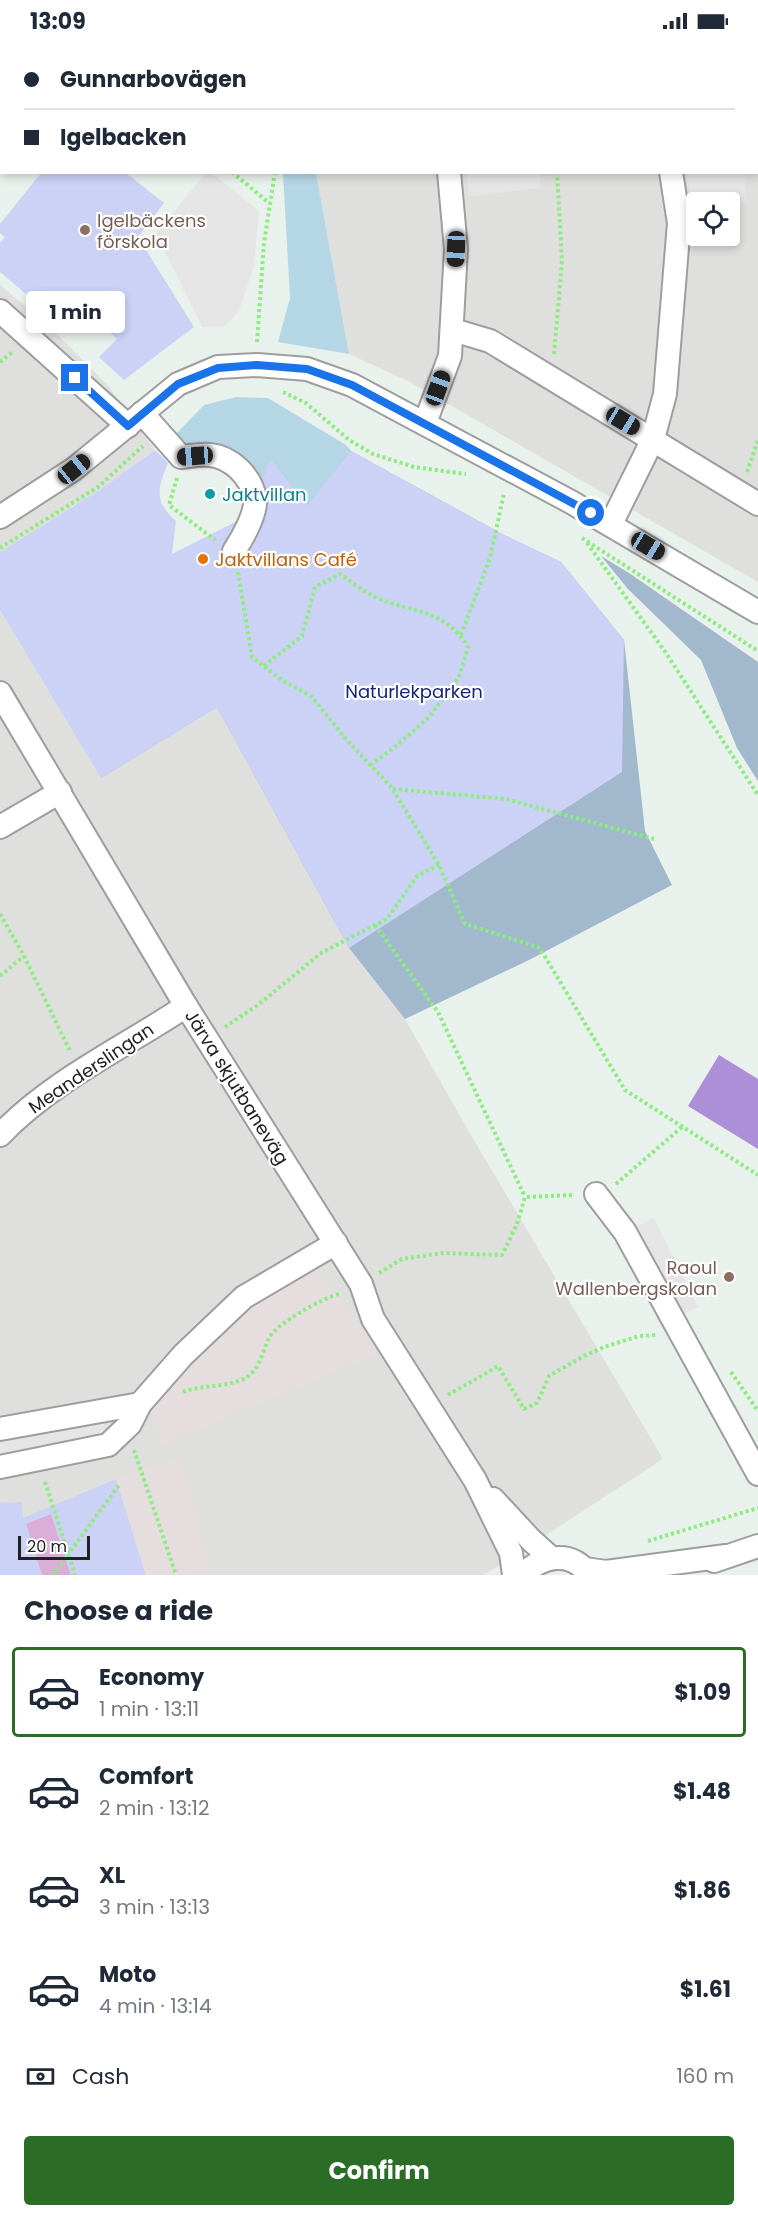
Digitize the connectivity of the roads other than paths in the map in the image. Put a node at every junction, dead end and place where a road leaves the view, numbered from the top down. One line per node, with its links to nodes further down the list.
1 (449, 174): 4 (street)
2 (671, 174): 7 (street)
3 (0, 311): 5 (street)
4 (453, 330): 6 (street); 7 (street)
5 (135, 419): 6 (street); 9 (street); 11 (street)
6 (425, 423): 10 (street)
7 (653, 439): 8 (street); 10 (street)
8 (758, 504)
9 (0, 517)
10 (611, 524): 12 (street)
11 (234, 551)
12 (758, 612)
13 (0, 693): 14 (street, Järva skjutbaneväg)
14 (60, 792): 15 (street); 16 (street, Järva skjutbaneväg)
15 (0, 827)
16 (186, 1006): 17 (street, Meanderslingan); 19 (street, Järva skjutbaneväg)
17 (0, 1135)
18 (596, 1194): 23 (street)
19 (336, 1243): 20 (street); 24 (street, Järva skjutbaneväg)
20 (140, 1404): 21 (street); 22 (street)
21 (0, 1430)
22 (0, 1467)
23 (758, 1474)
24 (475, 1480): 27 (street, Järva skjutbaneväg); 28 (street, Järva skjutbaneväg)
25 (758, 1546): 26 (street)
26 (726, 1556): 29 (street); 31 (street)
27 (552, 1558): 29 (street); 30 (street)
28 (512, 1564)
29 (587, 1572)
30 (522, 1575)
31 (681, 1575)

